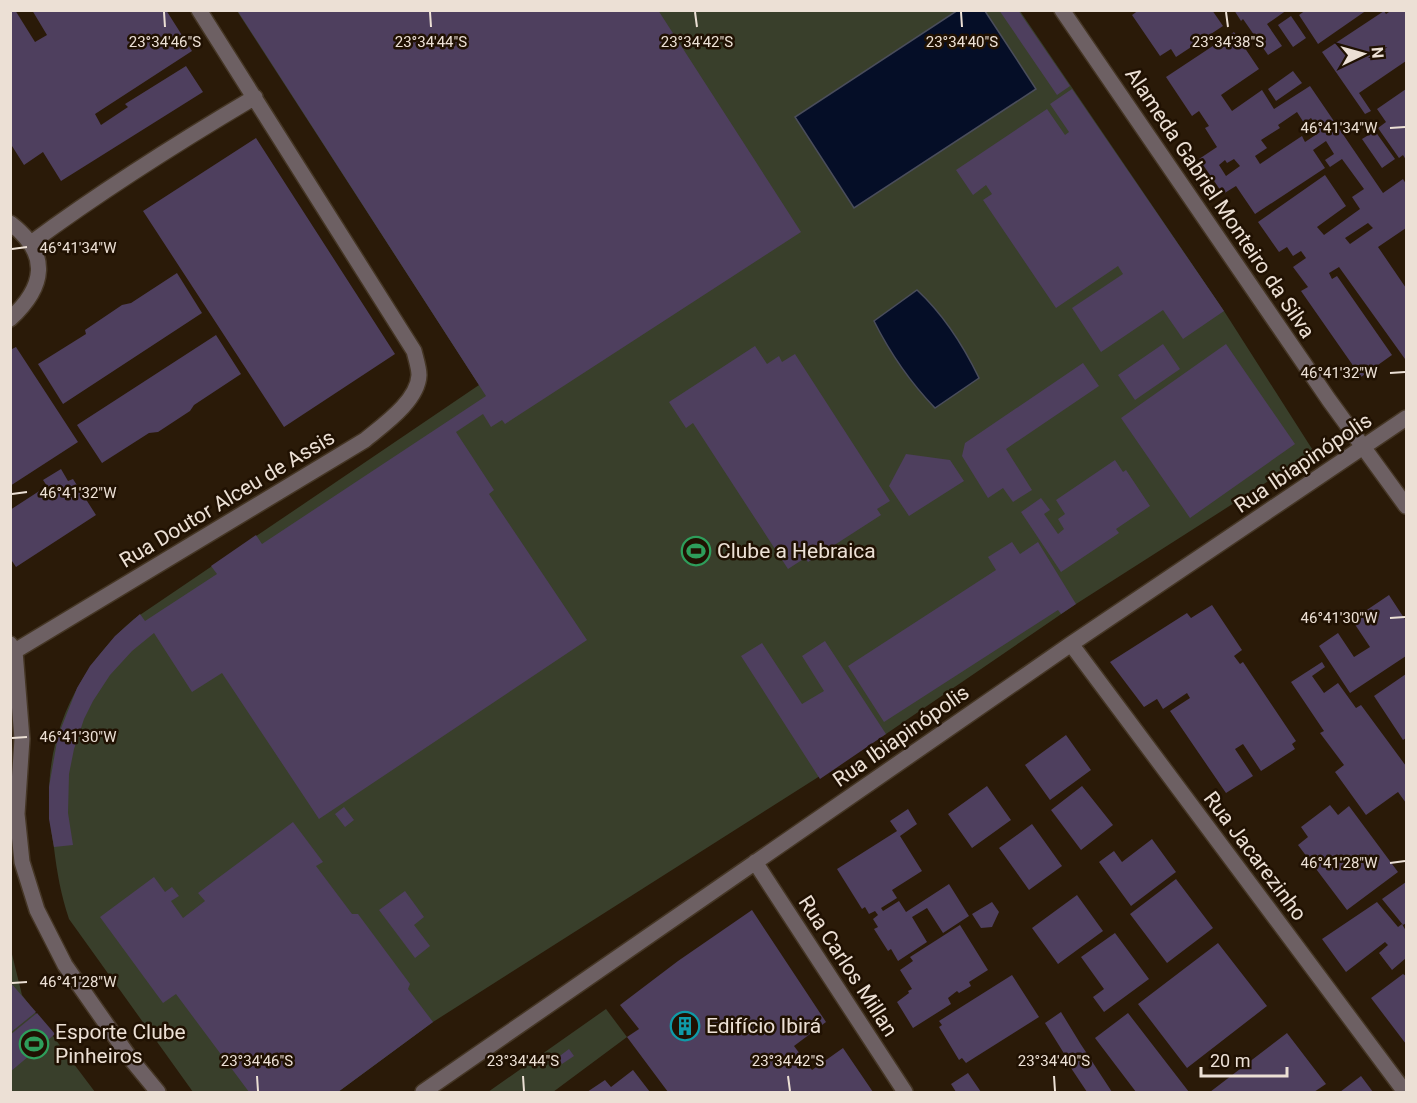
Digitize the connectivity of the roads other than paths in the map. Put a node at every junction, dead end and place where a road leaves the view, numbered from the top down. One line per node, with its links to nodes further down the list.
1 (200, 10): 3 (street)
2 (1062, 10): 8 (street, Alameda Gabriel Monteiro da Silva)
3 (255, 96): 5 (street); 11 (street, Rua Doutor Alceu de Assis)
4 (10, 223): 5 (street)
5 (31, 243): 6 (street)
6 (10, 320)
7 (1407, 418): 8 (street, Rua Ibiapinópolis)
8 (1363, 448): 9 (street, Alameda Gabriel Monteiro da Silva); 10 (street, Rua Ibiapinópolis)
9 (1407, 506)
10 (1071, 644): 12 (street, Rua Ibiapinópolis); 16 (street, Rua Jacarezinho)
11 (13, 647): 13 (street)
12 (755, 862): 14 (street, Rua Ibiapinópolis); 15 (street, Rua Carlos Millan)
13 (158, 1092)
14 (423, 1092)
15 (905, 1092)
16 (1404, 1092)

